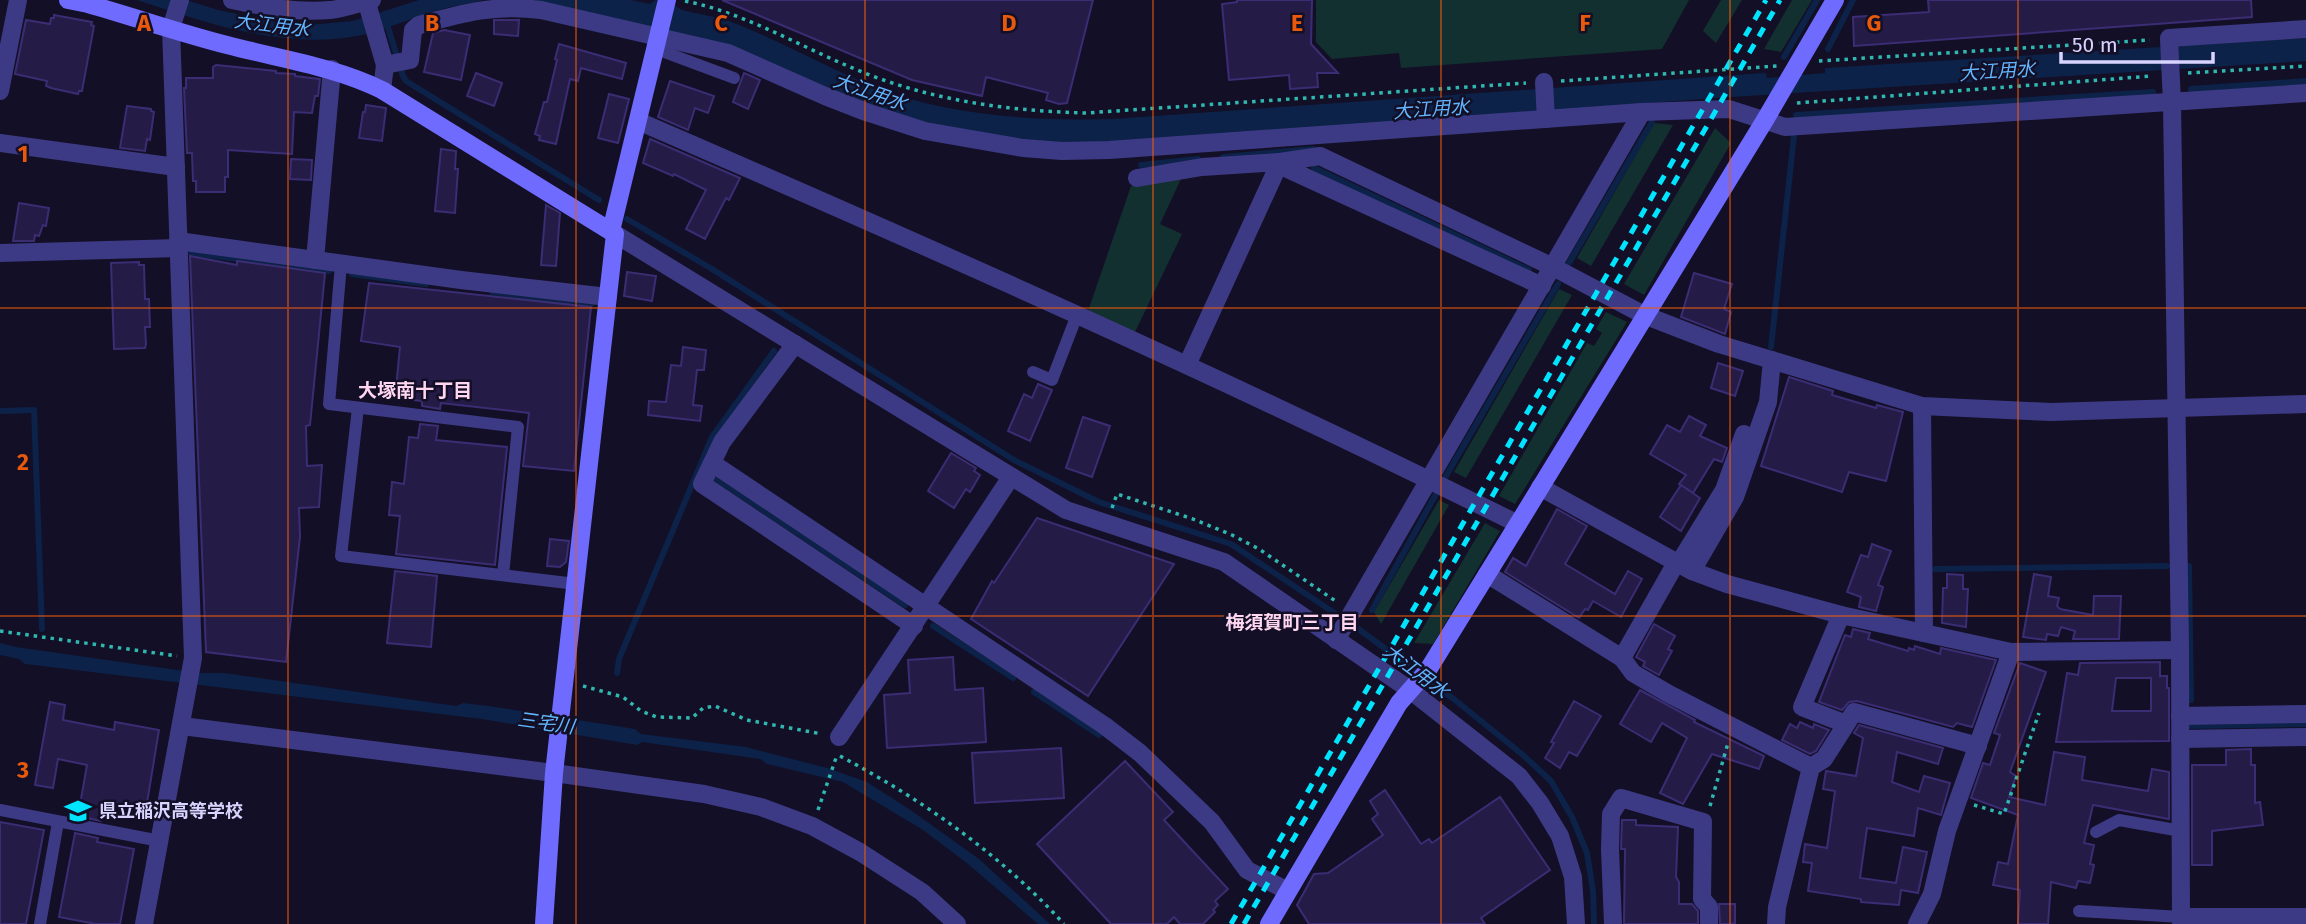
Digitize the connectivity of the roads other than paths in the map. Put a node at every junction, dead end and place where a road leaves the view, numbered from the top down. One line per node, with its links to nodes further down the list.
1 (18, 0): 16 (street)
2 (68, 0): 8 (street)
3 (180, 0): 8 (street)
4 (232, 0): 7 (street)
5 (671, 0): 10 (street)
6 (1835, 0): 19 (street)
7 (368, 2): 11 (street)
8 (171, 28): 12 (street); 25 (street)
9 (2306, 29): 18 (street)
10 (658, 39): 11 (street); 13 (lane); 21 (street); 22 (street)
11 (394, 63): 15 (street)
12 (332, 69): 15 (street); 30 (street)
13 (734, 78)
14 (1544, 84): 21 (street)
15 (382, 90): 27 (street)
16 (0, 91)
17 (2306, 93): 18 (street)
18 (2172, 103): 19 (street); 44 (street)
19 (1771, 108): 20 (street); 36 (street)
20 (1642, 113): 21 (street); 32 (street)
21 (1546, 118)
22 (638, 121): 27 (street); 35 (street)
23 (0, 143): 25 (street)
24 (1280, 164): 26 (street); 32 (street); 33 (street); 39 (street)
25 (176, 167): 28 (street)
26 (1137, 178)
27 (613, 233): 34 (street); 37 (street)
28 (178, 245): 29 (street); 30 (street); 66 (street)
29 (0, 253)
30 (315, 260): 31 (street)
31 (341, 264): 34 (street); 43 (lane)
32 (1553, 267): 33 (street); 36 (street)
33 (1542, 286): 47 (street)
34 (608, 298): 53 (street)
35 (1077, 315): 39 (street); 40 (lane)
36 (1644, 315): 38 (street); 48 (street)
37 (795, 344): 45 (street); 46 (street)
38 (1767, 359): 42 (street); 50 (street)
39 (1187, 365): 47 (street)
40 (1033, 372)
41 (2306, 404): 44 (street)
42 (1922, 406): 44 (street); 57 (street)
43 (358, 408): 52 (lane); 52 (lane)
44 (2177, 409): 59 (street)
45 (712, 463): 54 (street); 56 (street)
46 (1011, 477): 54 (street); 58 (street)
47 (1429, 480): 49 (street); 58 (street)
48 (1540, 487): 49 (street); 50 (street)
49 (1518, 524): 51 (street)
50 (1682, 566): 55 (street); 61 (street)
51 (1487, 574): 61 (street); 62 (street)
52 (503, 575): 53 (lane)
53 (576, 584): 72 (street)
54 (927, 607): 56 (street); 78 (street)
55 (1841, 615): 57 (street); 65 (street)
56 (914, 626): 69 (street)
57 (1924, 633): 60 (street)
58 (1339, 636): 62 (street)
59 (2180, 650): 60 (street); 64 (street)
60 (2011, 652): 70 (street)
61 (1622, 658): 71 (street)
62 (1413, 687): 78 (street); 82 (street)
63 (2306, 714): 64 (street)
64 (2180, 716): 68 (street)
65 (1846, 724): 70 (street); 71 (street)
66 (182, 726): 72 (street); 77 (street)
67 (2306, 737): 68 (street)
68 (2180, 739): 75 (street)
69 (838, 746)
70 (1978, 746): 91 (street)
71 (1811, 767): 90 (street)
72 (554, 773): 86 (street); 87 (street)
73 (0, 810): 74 (lane)
74 (58, 822): 77 (lane); 84 (lane)
75 (2181, 831): 76 (lane); 83 (street)
76 (2096, 832)
77 (160, 841): 85 (street)
78 (1288, 891): 81 (street)
79 (2079, 911): 83 (lane)
80 (2306, 917): 83 (street)
81 (1275, 921)
82 (1571, 921)
83 (2181, 921)
84 (40, 924)
85 (144, 924)
86 (544, 924)
87 (957, 924)
88 (1613, 924): 89 (street)
89 (1709, 924)
90 (1776, 924)
91 (1917, 924)

